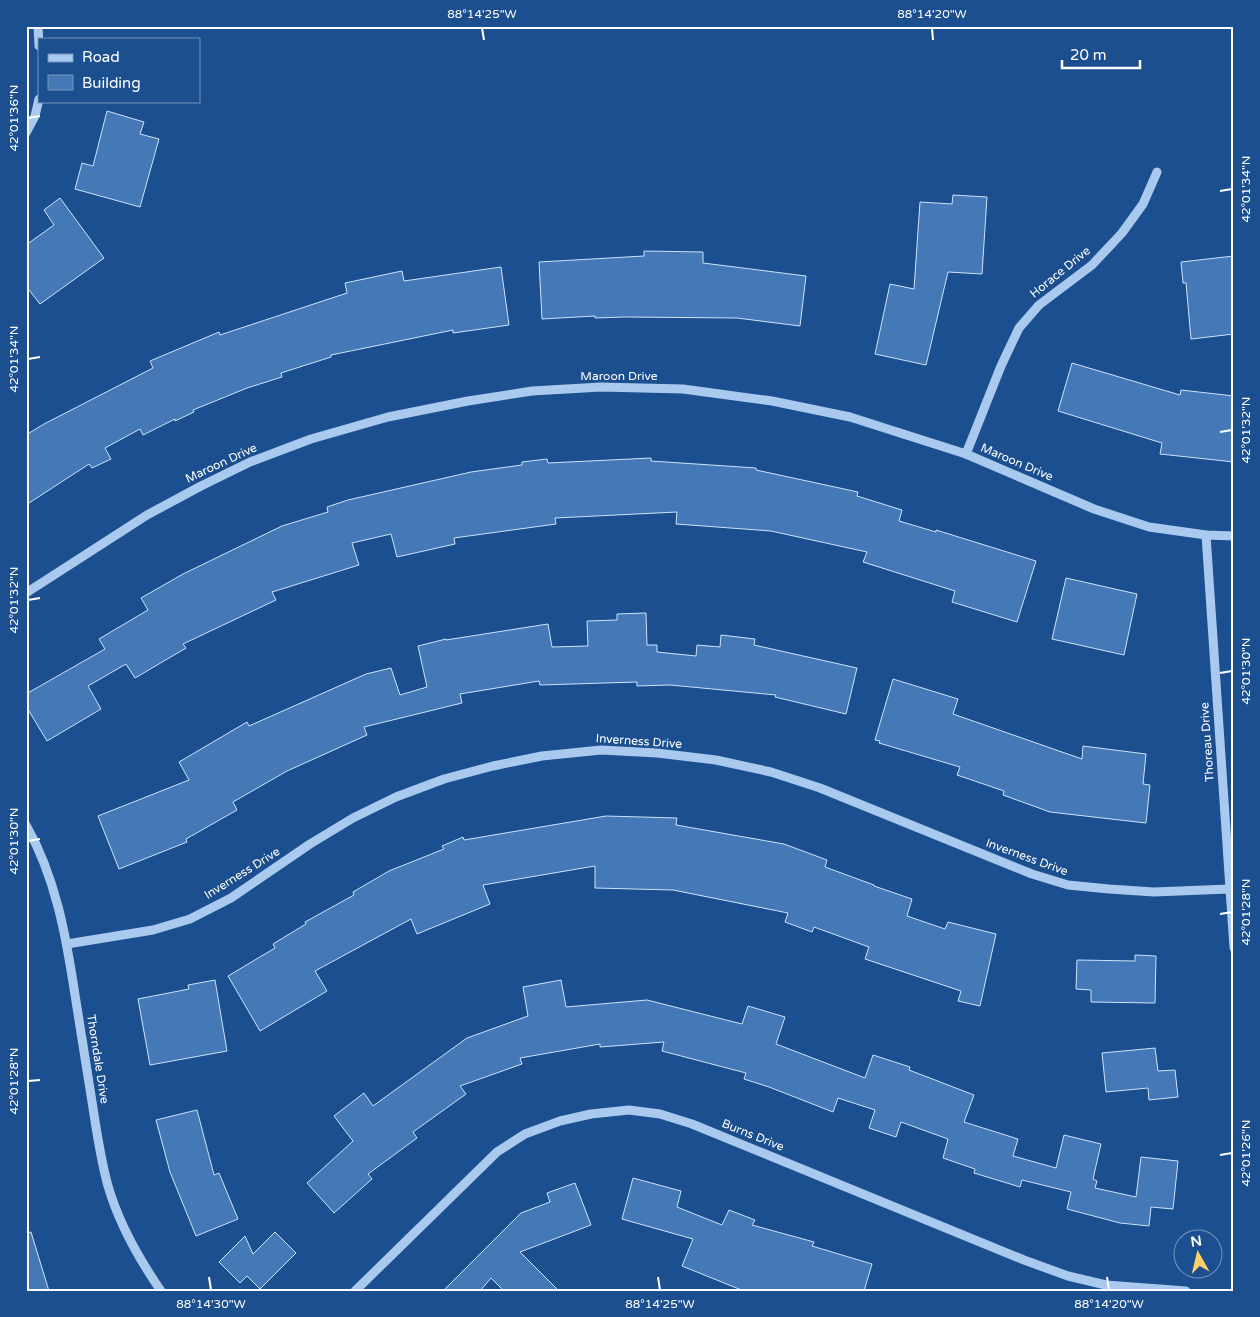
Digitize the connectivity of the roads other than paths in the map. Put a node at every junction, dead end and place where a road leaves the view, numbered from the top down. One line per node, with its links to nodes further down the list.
1 (38, 102): 2 (street)
2 (26, 133)
3 (1157, 172): 4 (street, Horace Drive)
4 (966, 454): 5 (street, Maroon Drive); 7 (street, Maroon Drive)
5 (1206, 535): 6 (street, Maroon Drive); 9 (street, Thoreau Drive)
6 (1234, 536)
7 (26, 593)
8 (26, 825): 10 (street, Thorndale Drive)
9 (1229, 889): 10 (street, Inverness Drive); 11 (street, Thoreau Drive)
10 (67, 944): 12 (street, Thorndale Drive)
11 (1234, 948)
12 (161, 1291)
13 (355, 1291): 14 (street, Burns Drive)
14 (1186, 1291)

